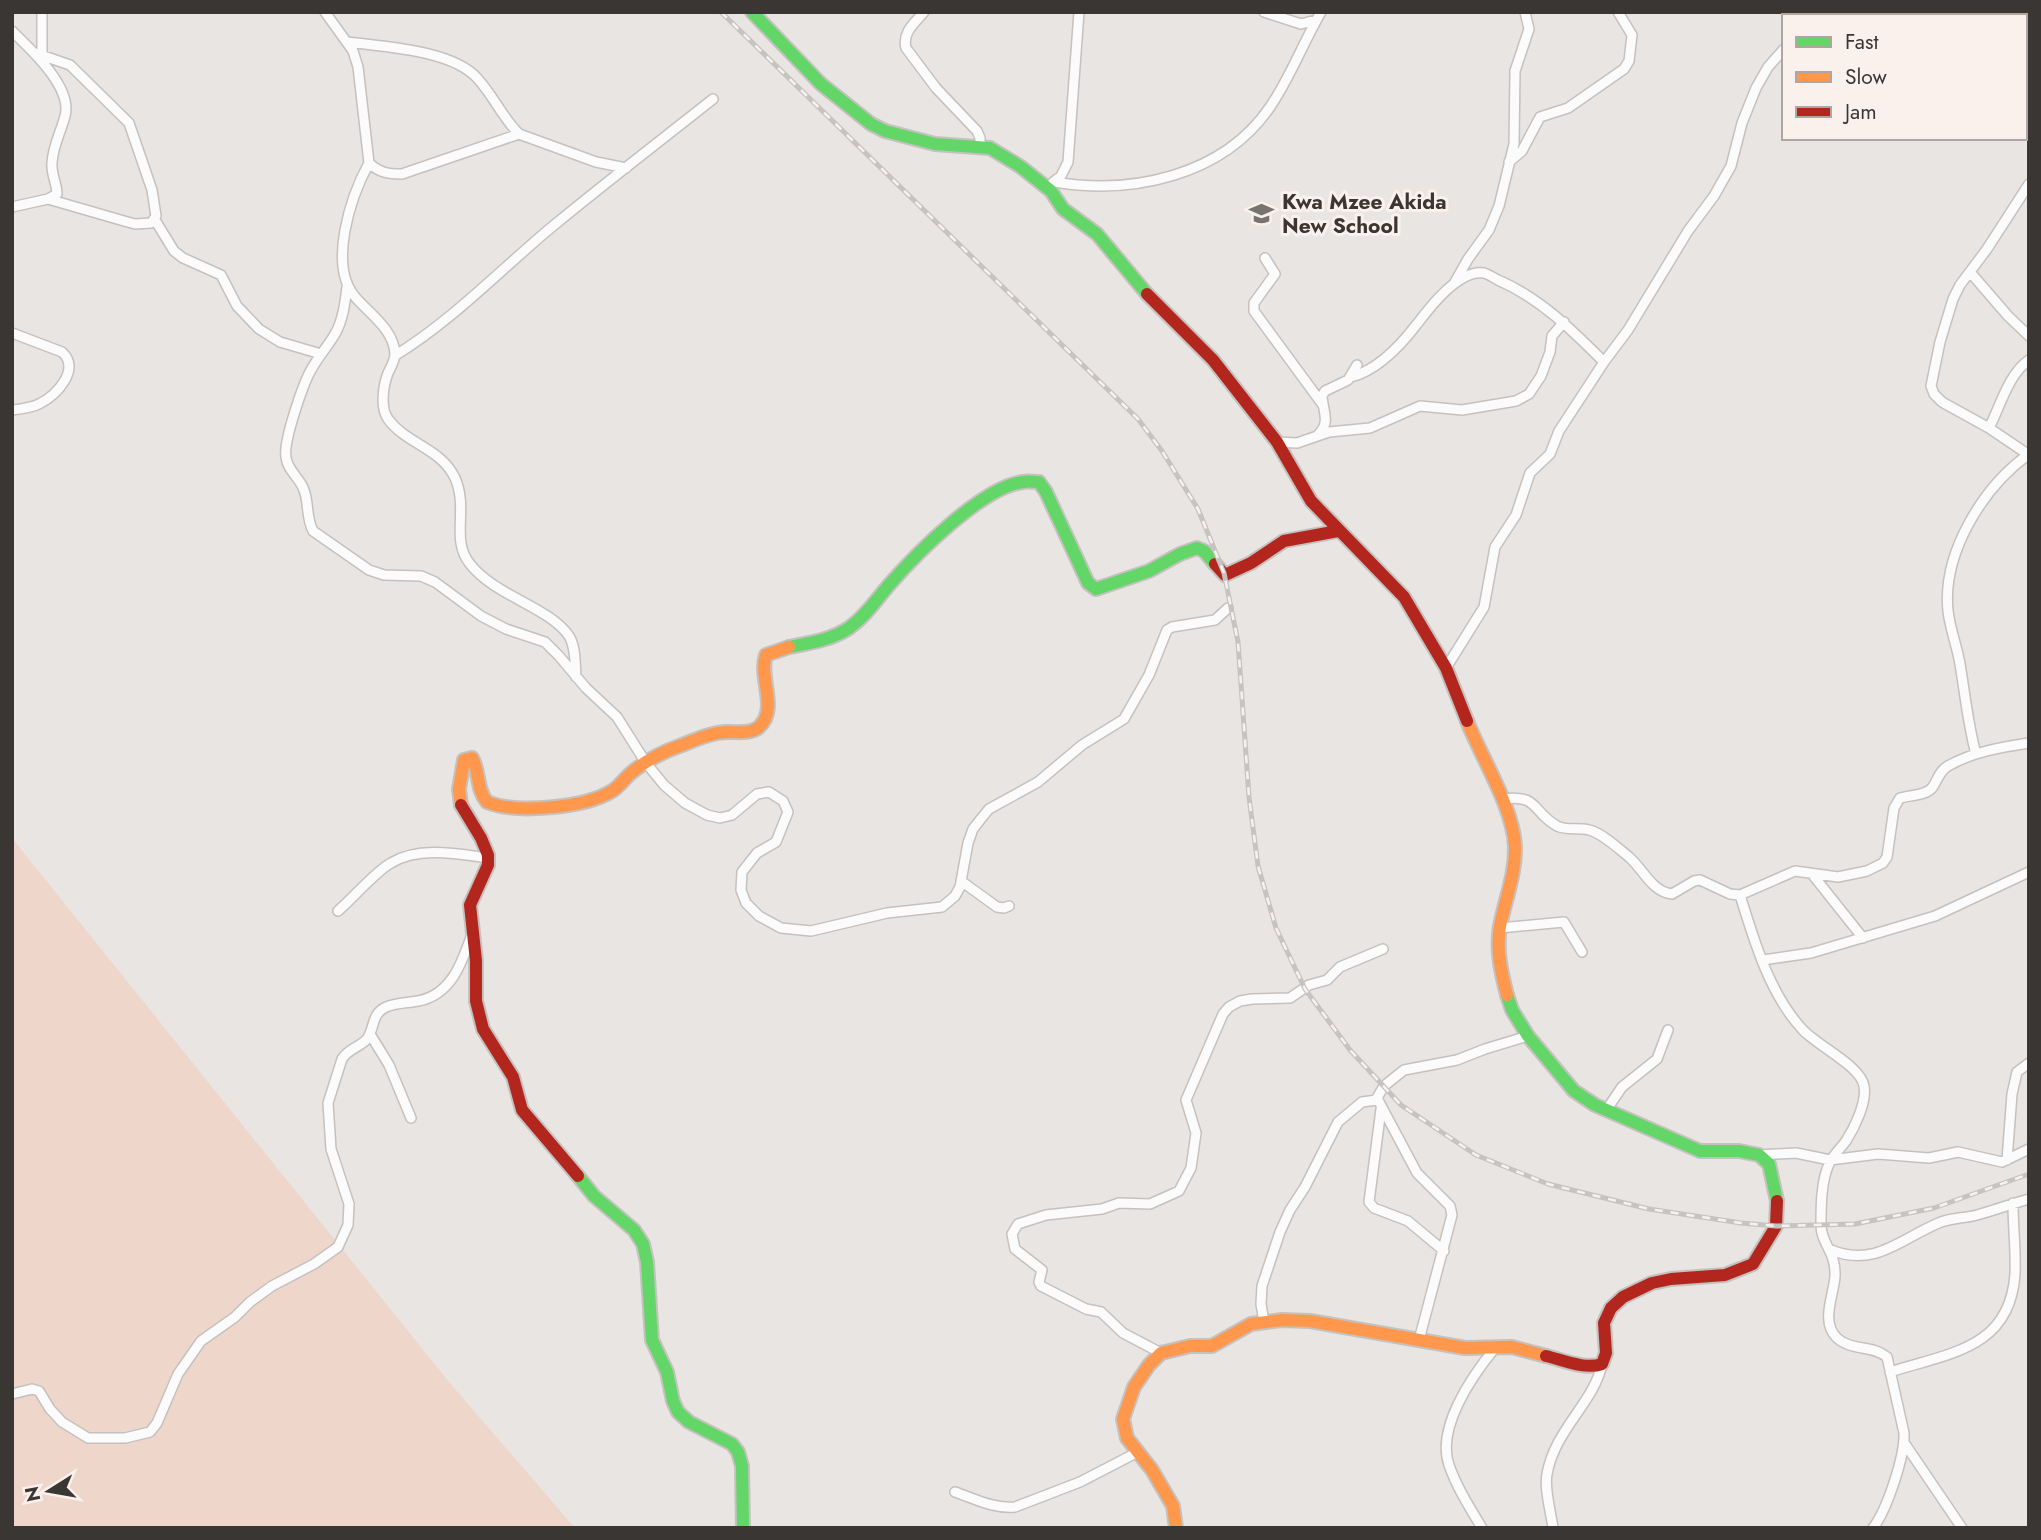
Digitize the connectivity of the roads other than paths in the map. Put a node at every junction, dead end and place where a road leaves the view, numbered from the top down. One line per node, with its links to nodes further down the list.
1 (42, 12): 13 (street)
2 (325, 12): 11 (street)
3 (752, 12): 16 (street)
4 (924, 12): 16 (street)
5 (1079, 12): 20 (street)
6 (1264, 12): 9 (street)
7 (1525, 12): 17 (street)
8 (1618, 12): 17 (street)
9 (1319, 16): 20 (street)
10 (12, 31): 13 (street)
11 (348, 42): 15 (street); 18 (street)
12 (1782, 52): 35 (street)
13 (38, 54): 22 (street); 24 (street)
14 (713, 99): 19 (street)
15 (519, 134): 18 (street); 19 (street)
16 (980, 147): 20 (street)
17 (1509, 162): 27 (street)
18 (369, 163): 28 (street)
19 (626, 168): 33 (street)
20 (1048, 182): 42 (street)
21 (2029, 184): 26 (street)
22 (48, 200): 23 (street); 24 (street)
23 (12, 207)
24 (155, 220): 32 (street)
25 (1265, 258): 38 (street)
26 (1970, 272): 31 (street); 40 (street)
27 (1454, 283): 29 (street); 37 (street)
28 (347, 287): 32 (street); 33 (street)
29 (1564, 322): 35 (street); 41 (street)
30 (12, 332): 39 (street)
31 (2029, 336)
32 (321, 354): 47 (street)
33 (396, 355): 47 (street)
34 (2029, 360): 40 (street)
35 (1604, 362): 46 (street)
36 (1357, 365): 37 (street)
37 (1351, 377): 38 (street)
38 (1322, 405): 41 (street)
39 (12, 410)
40 (1989, 428): 43 (street)
41 (1317, 436): 42 (street)
42 (1277, 442): 44 (street)
43 (2029, 454): 49 (street)
44 (1338, 531): 46 (street); 50 (street)
45 (1228, 608): 55 (street)
46 (1446, 668): 51 (street)
47 (576, 677): 50 (street)
48 (2029, 743): 49 (street)
49 (1976, 754): 54 (street)
50 (646, 763): 52 (street); 55 (street)
51 (1503, 799): 56 (street); 59 (street)
52 (488, 858): 58 (street); 60 (street)
53 (2029, 872): 61 (street)
54 (1811, 874): 56 (street); 61 (street)
55 (961, 881): 57 (street)
56 (1740, 895): 64 (street)
57 (1009, 906)
58 (338, 911)
59 (1500, 928): 63 (street); 67 (street)
60 (473, 932): 66 (street); 90 (street)
61 (1863, 938): 64 (street)
62 (1383, 949): 83 (street)
63 (1582, 952)
64 (1763, 960): 74 (street)
65 (1668, 1030): 70 (street)
66 (370, 1034): 71 (street); 86 (street)
67 (1528, 1036): 69 (street); 70 (street)
68 (2029, 1063): 75 (street)
69 (1379, 1105): 79 (street); 79 (street); 80 (street)
70 (1607, 1109): 73 (street)
71 (411, 1118)
72 (2029, 1149): 75 (street)
73 (1759, 1155): 74 (street); 84 (street)
74 (1830, 1160): 75 (street); 78 (street)
75 (2007, 1160)
76 (2029, 1199): 77 (street)
77 (2013, 1203): 78 (street); 85 (street)
78 (1831, 1250): 85 (street)
79 (1444, 1251): 81 (street)
80 (1264, 1322): 81 (street); 83 (street)
81 (1419, 1340): 82 (street)
82 (1495, 1348): 84 (street); 92 (street)
83 (1161, 1353): 88 (street)
84 (1602, 1364): 93 (street)
85 (1890, 1371): 87 (street)
86 (12, 1394)
87 (1905, 1444): 94 (street); 95 (street)
88 (1138, 1452): 89 (street); 91 (street)
89 (956, 1492)
90 (743, 1528)
91 (1177, 1528)
92 (1482, 1528)
93 (1553, 1528)
94 (1873, 1528)
95 (1962, 1528)

